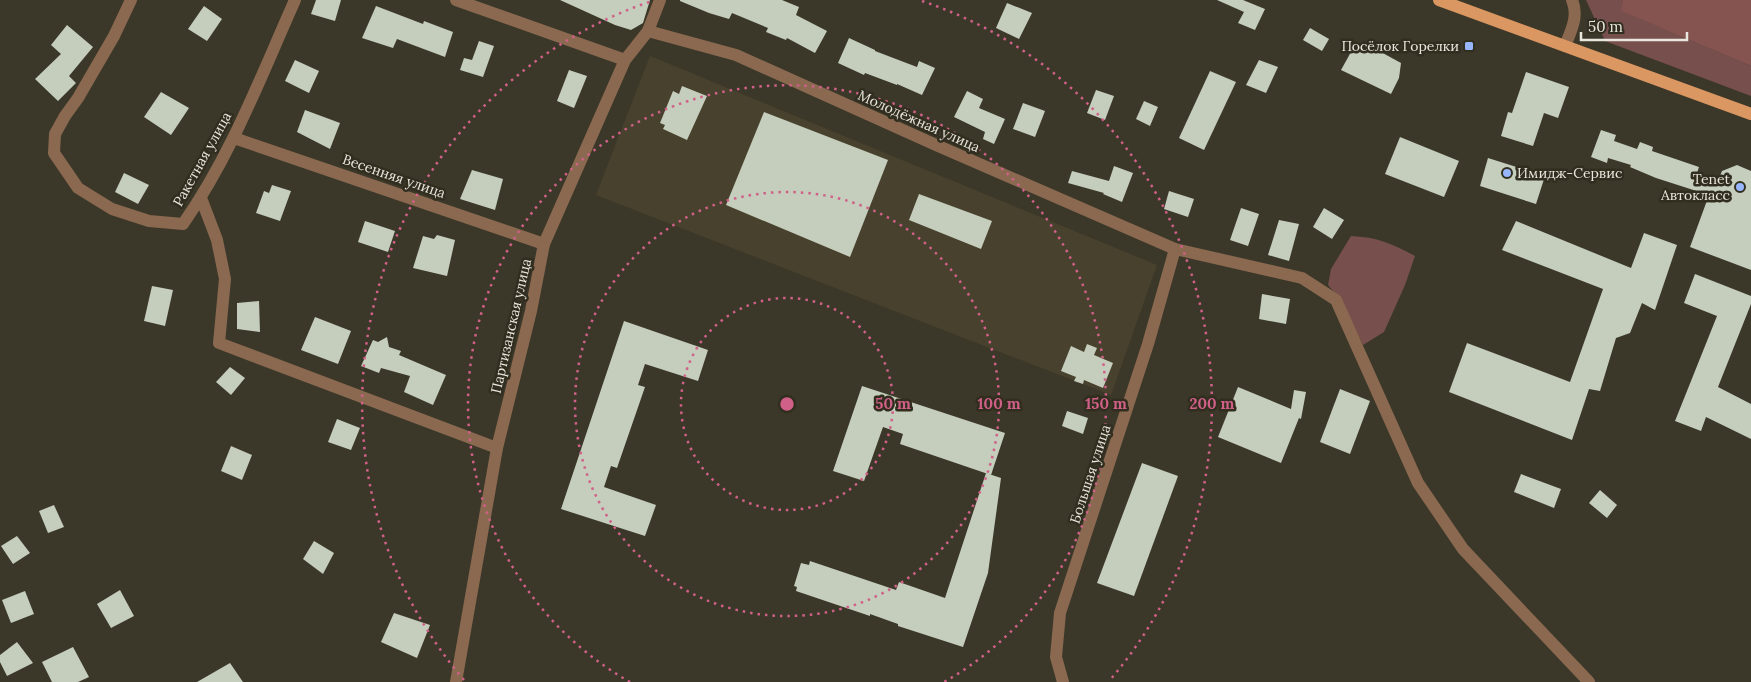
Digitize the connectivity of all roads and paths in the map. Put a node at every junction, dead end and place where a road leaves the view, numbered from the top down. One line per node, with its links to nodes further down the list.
1 (131, 0): 12 (street, Ракетная улица)
2 (295, 0): 11 (street, Ракетная улица)
3 (456, 0): 9 (street)
4 (660, 0): 7 (street, Партизанская улица)
5 (1441, 0): 8 (main road)
6 (1572, 0): 8 (street)
7 (648, 31): 9 (street, Партизанская улица); 14 (street, Молодёжная улица)
8 (1565, 46): 10 (main road)
9 (625, 60): 13 (street, Партизанская улица)
10 (1751, 114)
11 (234, 138): 12 (street, Ракетная улица); 13 (street, Весенняя улица)
12 (201, 198): 15 (street)
13 (544, 244): 15 (street, Партизанская улица)
14 (1175, 249): 17 (street, Большая улица); 18 (street, Молодёжная улица)
15 (497, 448): 16 (street, Партизанская улица)
16 (456, 682)
17 (1062, 682)
18 (1589, 682)

